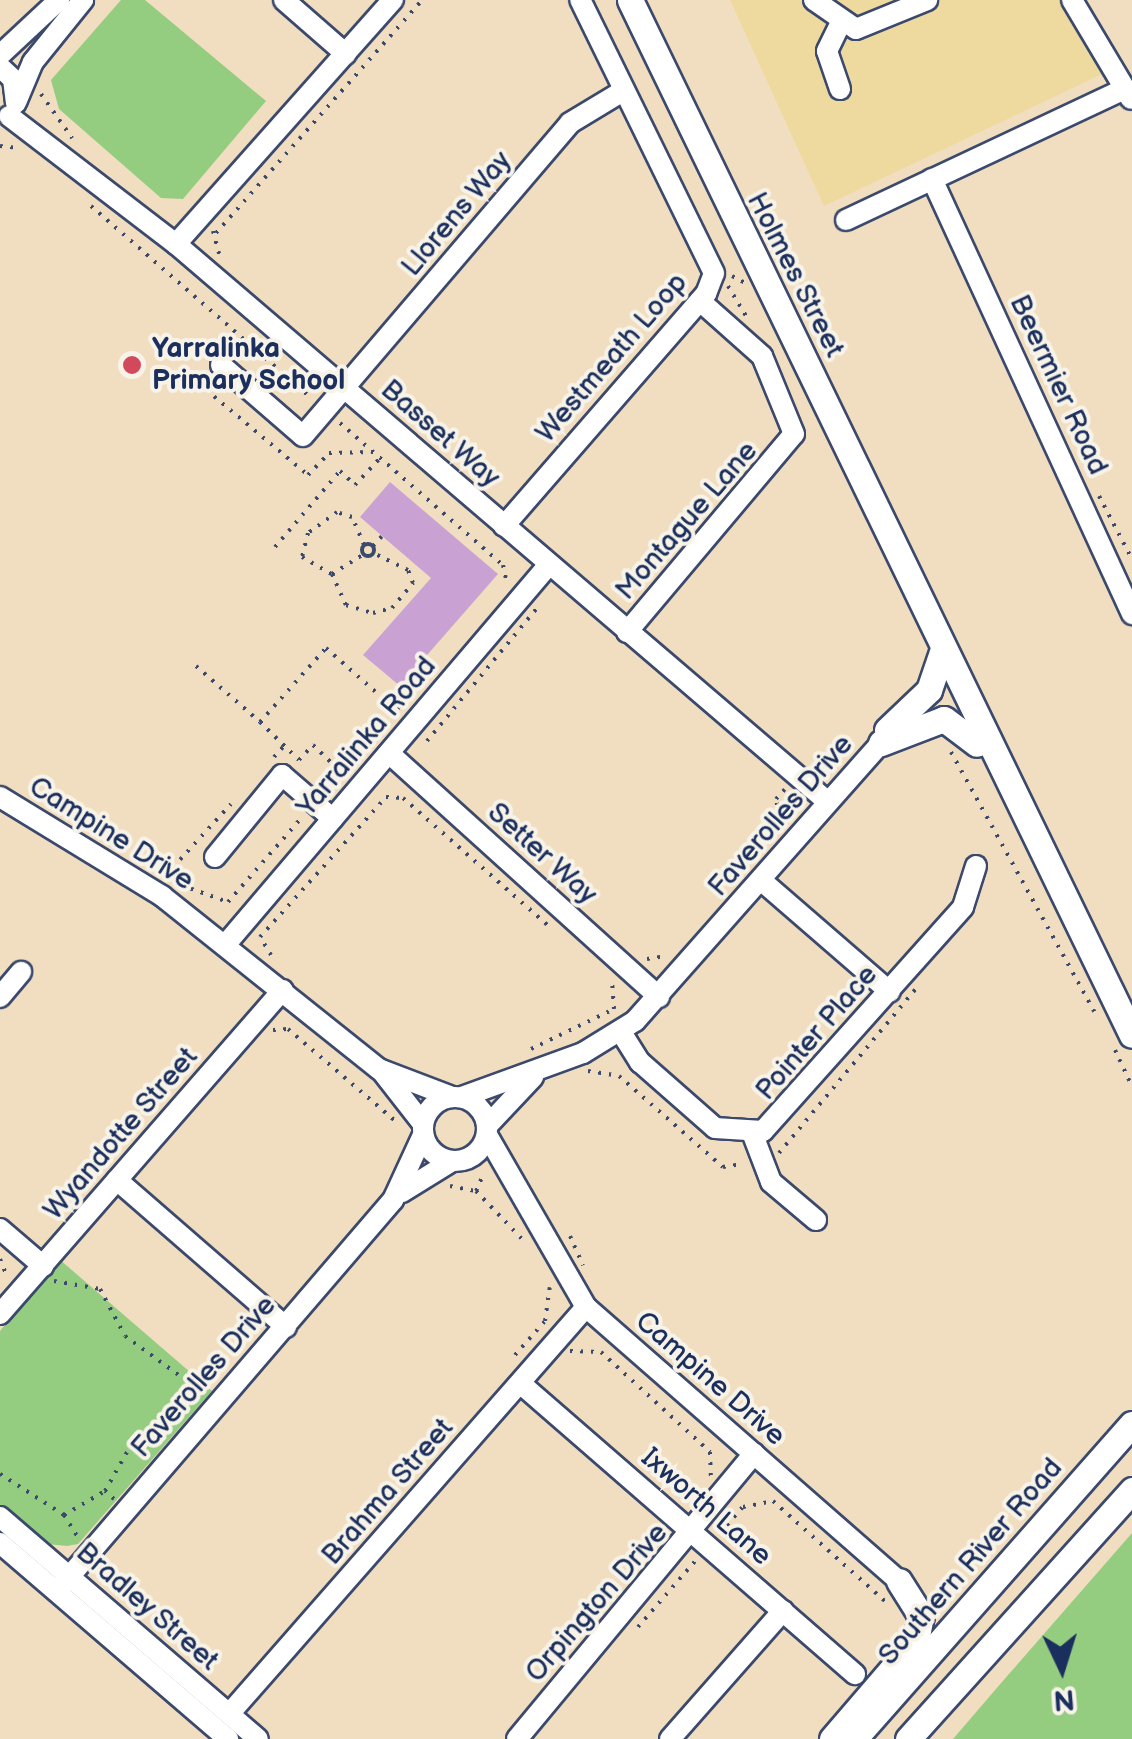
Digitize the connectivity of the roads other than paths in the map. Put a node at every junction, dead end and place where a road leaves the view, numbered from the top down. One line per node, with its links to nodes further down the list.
1 (59, 0): 12 (street)
2 (83, 0): 17 (street)
3 (284, 0): 11 (street)
4 (394, 0): 11 (street)
5 (580, 0): 15 (street, Westmeath Loop)
6 (630, 0): 26 (main road, Holmes Street)
7 (814, 0): 10 (street)
8 (927, 0): 10 (street)
9 (1072, 0): 16 (street)
10 (840, 24): 14 (street)
11 (346, 54): 20 (street)
12 (0, 55)
13 (0, 67): 17 (street)
14 (840, 89)
15 (623, 90): 21 (street, Westmeath Loop); 23 (street, Llorens Way)
16 (1128, 94): 18 (street)
17 (9, 113): 20 (street, Basset Way)
18 (932, 179): 19 (street); 27 (street, Beermier Road)
19 (846, 220)
20 (176, 244): 23 (street, Basset Way)
21 (700, 302): 24 (street, Westmeath Loop); 28 (street, Montague Lane)
22 (221, 365): 23 (street, Llorens Way)
23 (345, 388): 24 (street, Basset Way)
24 (504, 526): 25 (street, Basset Way)
25 (549, 565): 28 (street, Basset Way); 31 (street, Yarralinka Road)
26 (913, 575): 29 (main road, Holmes Street); 39 (main road, Holmes Street)
27 (1132, 614)
28 (627, 632): 33 (street, Basset Way)
29 (942, 652): 30 (main road); 37 (main road, Holmes Street)
30 (880, 743): 33 (street, Faverolles Drive); 37 (main road)
31 (389, 753): 34 (street, Yarralinka Road); 45 (street, Setter Way)
32 (0, 797): 40 (street, Campine Drive)
33 (828, 802): 38 (street, Faverolles Drive)
34 (333, 819): 35 (street); 40 (street, Yarralinka Road)
35 (215, 857)
36 (976, 866): 43 (street, Pointer Place)
37 (1051, 878): 39 (main road, Holmes Street)
38 (762, 881): 43 (street); 45 (street, Faverolles Drive)
39 (1088, 942): 47 (main road, Holmes Street)
40 (226, 944): 42 (street, Campine Drive)
41 (21, 972): 44 (street)
42 (282, 990): 48 (street, Campine Drive); 55 (street, Wyandotte Street)
43 (890, 992): 53 (street, Pointer Place)
44 (0, 996)
45 (658, 996): 46 (street, Faverolles Drive)
46 (620, 1032): 49 (street, Faverolles Drive); 53 (street, Pointer Place)
47 (1117, 1037)
48 (380, 1069): 50 (street, Campine Drive); 51 (street, Campine Drive)
49 (538, 1072): 50 (street, Faverolles Drive); 52 (street, Faverolles Drive)
50 (457, 1097): 51 (street); 52 (street, Campine Drive)
51 (423, 1130): 54 (street, Campine Drive); 57 (street, Faverolles Drive)
52 (488, 1130): 54 (street, Faverolles Drive); 56 (street, Campine Drive)
53 (753, 1135): 58 (street)
54 (456, 1161): 56 (street, Campine Drive); 57 (street, Faverolles Drive)
55 (117, 1180): 60 (street, Wyandotte Street); 63 (street)
56 (516, 1192): 61 (street, Campine Drive)
57 (393, 1200): 63 (street, Faverolles Drive)
58 (816, 1220)
59 (0, 1229): 60 (street)
60 (41, 1275): 62 (street, Wyandotte Street)
61 (586, 1307): 64 (street, Brahma Street); 66 (street, Campine Drive)
62 (0, 1314)
63 (286, 1327): 72 (street, Faverolles Drive)
64 (520, 1384): 69 (street, Ixworth Lane); 75 (street, Brahma Street)
65 (1132, 1424): 81 (main road, Southern River Road)
66 (754, 1454): 69 (street, Orpington Drive); 71 (street, Campine Drive)
67 (1132, 1490): 82 (main road)
68 (0, 1516): 72 (street, Bradley Street)
69 (702, 1539): 73 (street, Ixworth Lane); 78 (street, Orpington Drive)
70 (0, 1543): 72 (street, Bradley Street)
71 (899, 1581): 80 (main road)
72 (63, 1584): 75 (street, Bradley Street); 76 (street, Bradley Street)
73 (782, 1611): 74 (street, Ixworth Lane); 79 (street)
74 (855, 1674)
75 (230, 1713): 77 (street, Bradley Street)
76 (228, 1739)
77 (258, 1739)
78 (518, 1739)
79 (670, 1739)
80 (832, 1739)
81 (854, 1739)
82 (908, 1739)

